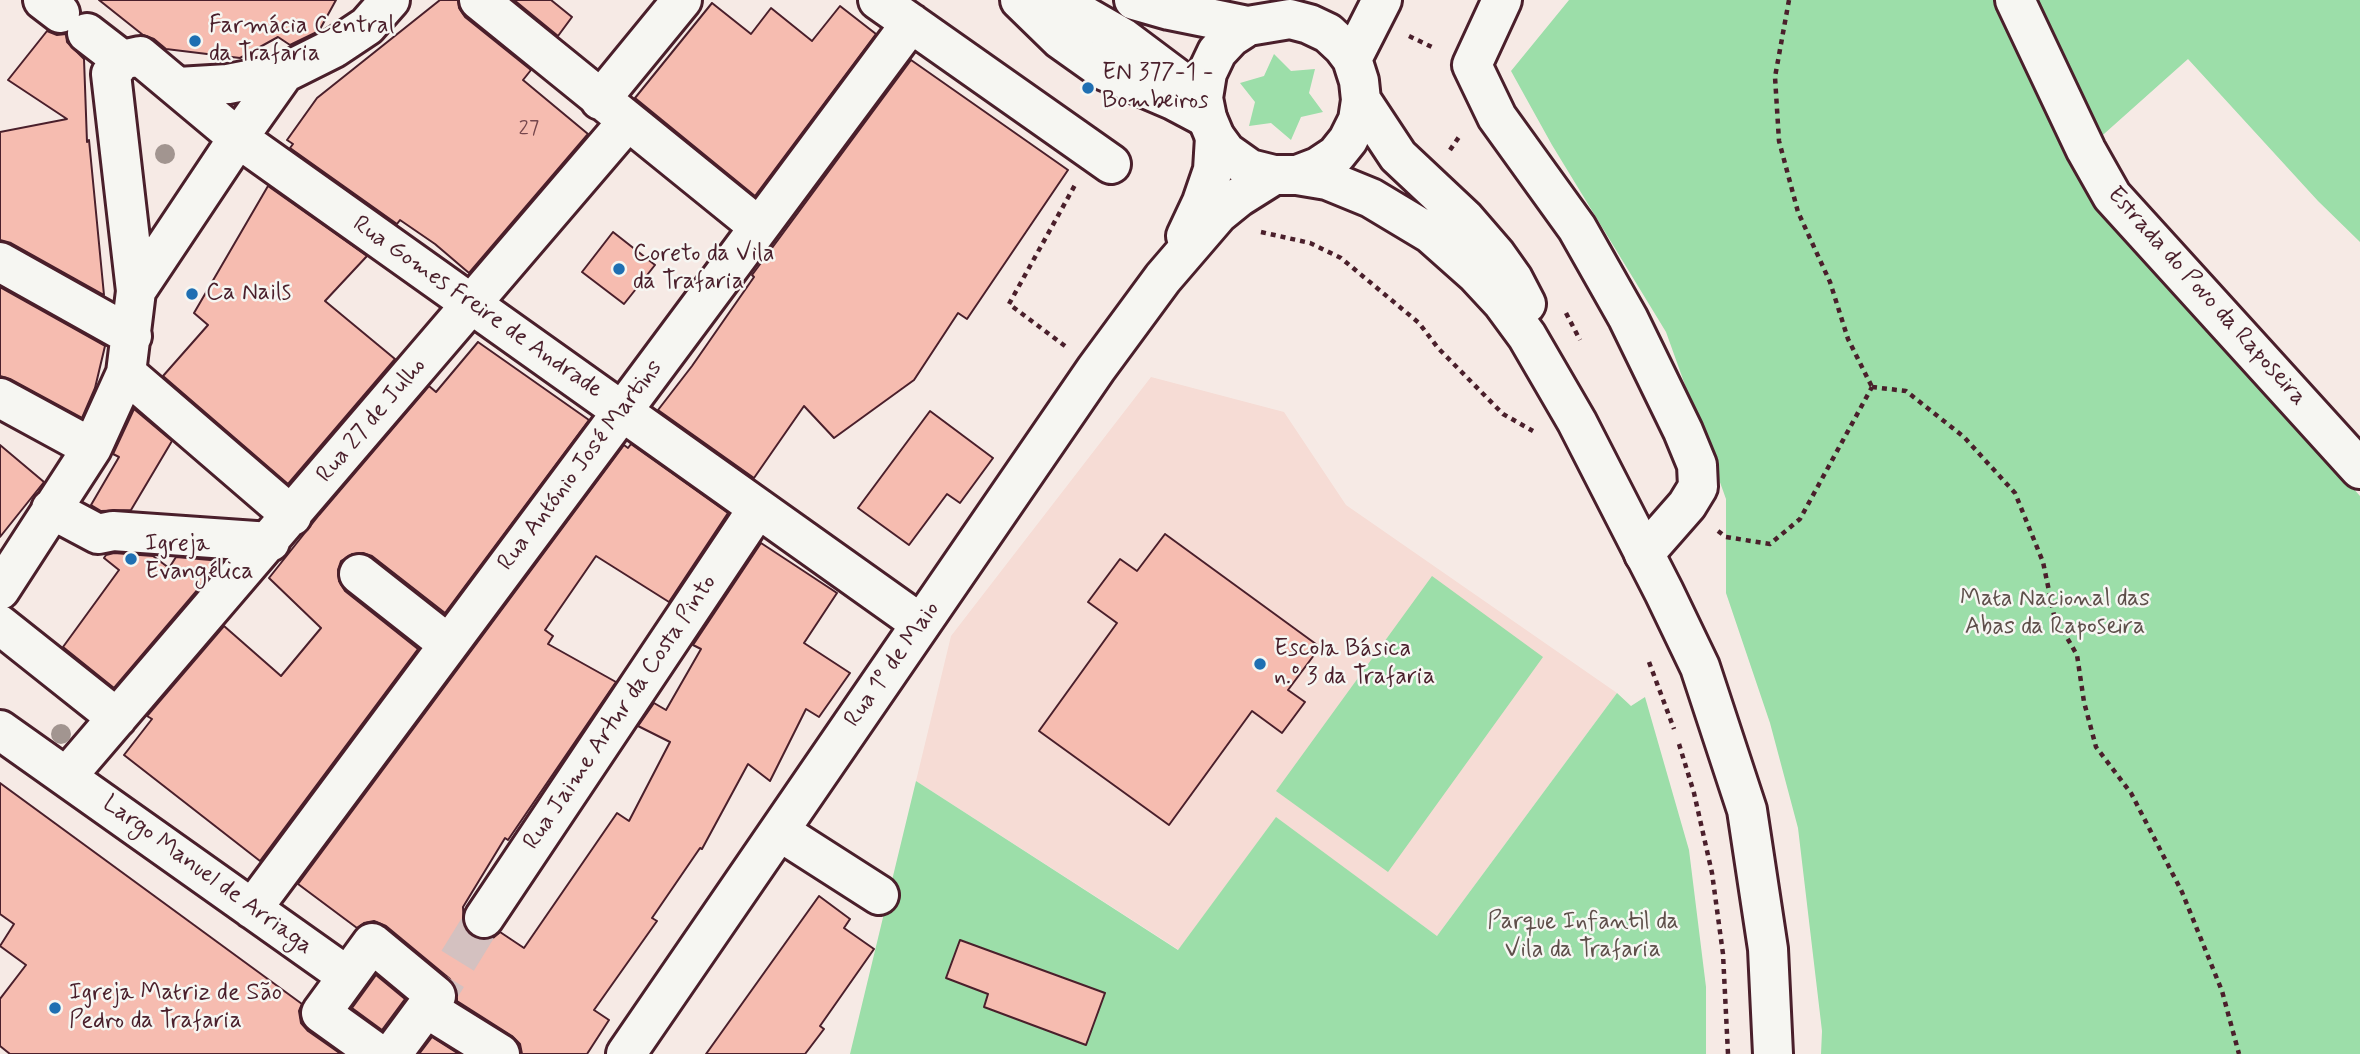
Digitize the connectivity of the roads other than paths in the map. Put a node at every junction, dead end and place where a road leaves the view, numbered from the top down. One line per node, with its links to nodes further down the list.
1 (390, 0): 16 (street)
2 (479, 0): 19 (street)
3 (682, 0): 19 (street, Rua 27 de Julho)
4 (878, 0): 13 (street)
5 (1020, 0): 20 (street)
6 (1056, 0): 20 (street)
7 (1133, 0): 12 (street)
8 (1502, 0): 38 (street)
9 (2015, 0): 34 (street, Estrada do Povo da Raposeira)
10 (1381, 2): 14 (street)
11 (63, 15): 15 (street)
12 (1278, 15): 14 (street); 20 (street)
13 (911, 23): 22 (street); 24 (street, Rua António José Martins)
14 (1352, 59): 18 (street)
15 (122, 61): 17 (street, Rua Gomes Freire de Andrade); 27 (street)
16 (284, 73): 17 (street); 21 (street)
17 (178, 87): 21 (street, Rua Gomes Freire de Andrade)
18 (1361, 100): 23 (street); 32 (street)
19 (614, 111): 24 (street); 28 (street, Rua 27 de Julho)
20 (1208, 118): 23 (street); 26 (street, Rua 1º de Maio)
21 (238, 138): 27 (street); 28 (street, Rua Gomes Freire de Andrade)
22 (1103, 158)
23 (1286, 175): 26 (street, Rua 1º de Maio); 32 (street)
24 (759, 227): 31 (street, Rua António José Martins)
25 (0, 262): 29 (street)
26 (1163, 278): 41 (street, Rua 1º de Maio)
27 (136, 291): 29 (street)
28 (471, 304): 31 (street, Rua Gomes Freire de Andrade); 37 (street, Rua 27 de Julho)
29 (129, 355): 33 (street); 37 (street)
30 (0, 398): 33 (street)
31 (622, 411): 35 (street, Rua Gomes Freire de Andrade); 43 (street, Rua António José Martins)
32 (1577, 422): 38 (street)
33 (92, 448): 36 (street)
34 (2360, 469)
35 (758, 508): 41 (street, Rua Gomes Freire de Andrade); 50 (street, Rua Jaime Artur da Costa Pinto)
36 (51, 509): 37 (street); 40 (street)
37 (281, 529): 44 (street, Rua 27 de Julho)
38 (1644, 554): 57 (street)
39 (359, 574): 43 (street)
40 (0, 590)
41 (921, 624): 47 (street, Rua 1º de Maio)
42 (0, 625): 44 (street)
43 (449, 644): 49 (street, Rua António José Martins)
44 (117, 718): 46 (street)
45 (0, 730): 46 (street, Largo Manuel de Arriaga)
46 (67, 776): 49 (street, Largo Manuel de Arriaga)
47 (779, 831): 48 (street); 56 (street, Rua 1º de Maio)
48 (879, 895)
49 (252, 909): 51 (street, Largo Manuel de Arriaga)
50 (484, 918)
51 (347, 976): 52 (street); 53 (street)
52 (431, 1002): 54 (street); 55 (street)
53 (378, 1054)
54 (392, 1054)
55 (500, 1054)
56 (626, 1054)
57 (1773, 1054)

